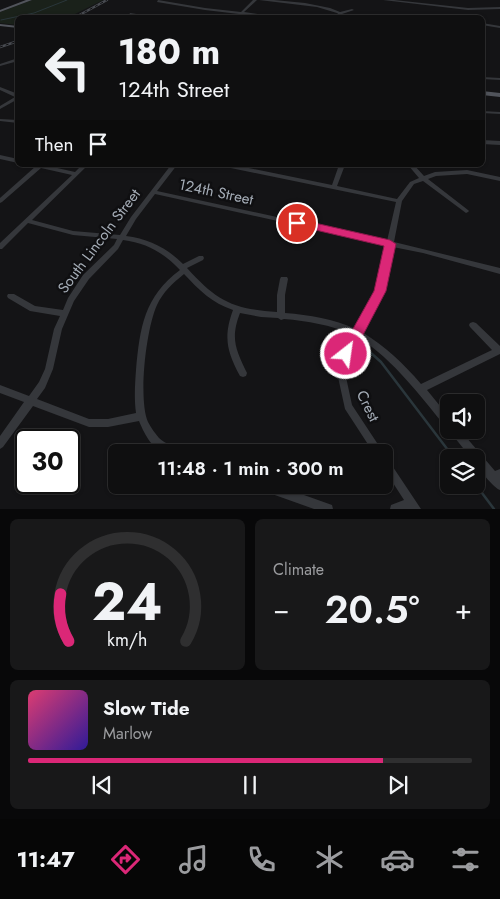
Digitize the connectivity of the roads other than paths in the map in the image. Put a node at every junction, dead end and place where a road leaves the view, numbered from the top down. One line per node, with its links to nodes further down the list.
1 (24, 0): 11 (main road)
2 (30, 0): 11 (main road)
3 (187, 0): 9 (street)
4 (255, 0): 13 (street)
5 (261, 0): 14 (street)
6 (385, 0): 8 (street)
7 (158, 1): 9 (street)
8 (417, 2): 10 (street); 20 (street)
9 (179, 6): 13 (street)
10 (500, 8)
11 (0, 10)
12 (352, 10): 14 (street)
13 (242, 12): 17 (street); 18 (street)
14 (340, 13): 19 (street)
15 (130, 14): 16 (street)
16 (136, 15)
17 (240, 15)
18 (264, 15)
19 (342, 15)
20 (413, 15)
21 (485, 24): 24 (street)
22 (0, 25): 23 (main road)
23 (15, 27)
24 (500, 27)
25 (15, 60): 26 (street)
26 (0, 65)
27 (485, 78): 28 (street)
28 (500, 79)
29 (0, 88): 31 (street)
30 (485, 93): 32 (main road)
31 (15, 95)
32 (500, 95)
33 (15, 98): 34 (street)
34 (0, 108)
35 (485, 112): 36 (street)
36 (500, 114)
37 (0, 120): 38 (street)
38 (15, 122)
39 (485, 142): 40 (street)
40 (500, 143)
41 (0, 157): 42 (street)
42 (15, 160)
43 (37, 167): 58 (street)
44 (43, 167): 51 (street)
45 (83, 167): 51 (street)
46 (173, 167): 56 (street, South Lincoln Street)
47 (234, 167): 52 (street)
48 (268, 167): 52 (street)
49 (341, 167): 55 (street)
50 (413, 167): 53 (street)
51 (76, 174): 60 (street)
52 (264, 174): 55 (street)
53 (423, 178): 54 (street); 57 (street); 59 (street)
54 (500, 179)
55 (334, 187): 57 (street)
56 (154, 192): 61 (street, South Lincoln Street); 62 (street, 124th Street)
57 (399, 200): 62 (street, Crest)
58 (0, 201)
59 (466, 210)
60 (28, 221): 61 (street); 63 (street)
61 (122, 237): 65 (street); 70 (street, South Lincoln Street)
62 (390, 244): 66 (street, 124th Street); 73 (street, Crest)
63 (0, 247)
64 (201, 258): 65 (street)
65 (184, 269): 69 (street); 80 (street)
66 (500, 271)
67 (284, 279): 71 (street)
68 (11, 296): 70 (street)
69 (237, 309): 71 (street); 75 (street)
70 (64, 313): 78 (street, South Lincoln Street)
71 (282, 316): 73 (street)
72 (473, 325): 74 (street)
73 (358, 333): 77 (street); 84 (street, Crest)
74 (499, 350): 77 (street)
75 (243, 374)
76 (0, 389): 78 (street)
77 (420, 389): 79 (street)
78 (32, 401): 80 (street); 82 (street, South Lincoln Street)
79 (440, 413)
80 (141, 416): 83 (street)
81 (462, 439): 86 (street)
82 (0, 444)
83 (160, 444)
84 (372, 444)
85 (393, 474): 88 (street)
86 (498, 479)
87 (287, 494): 89 (street)
88 (414, 506): 90 (street)
89 (328, 509)
90 (395, 509)

